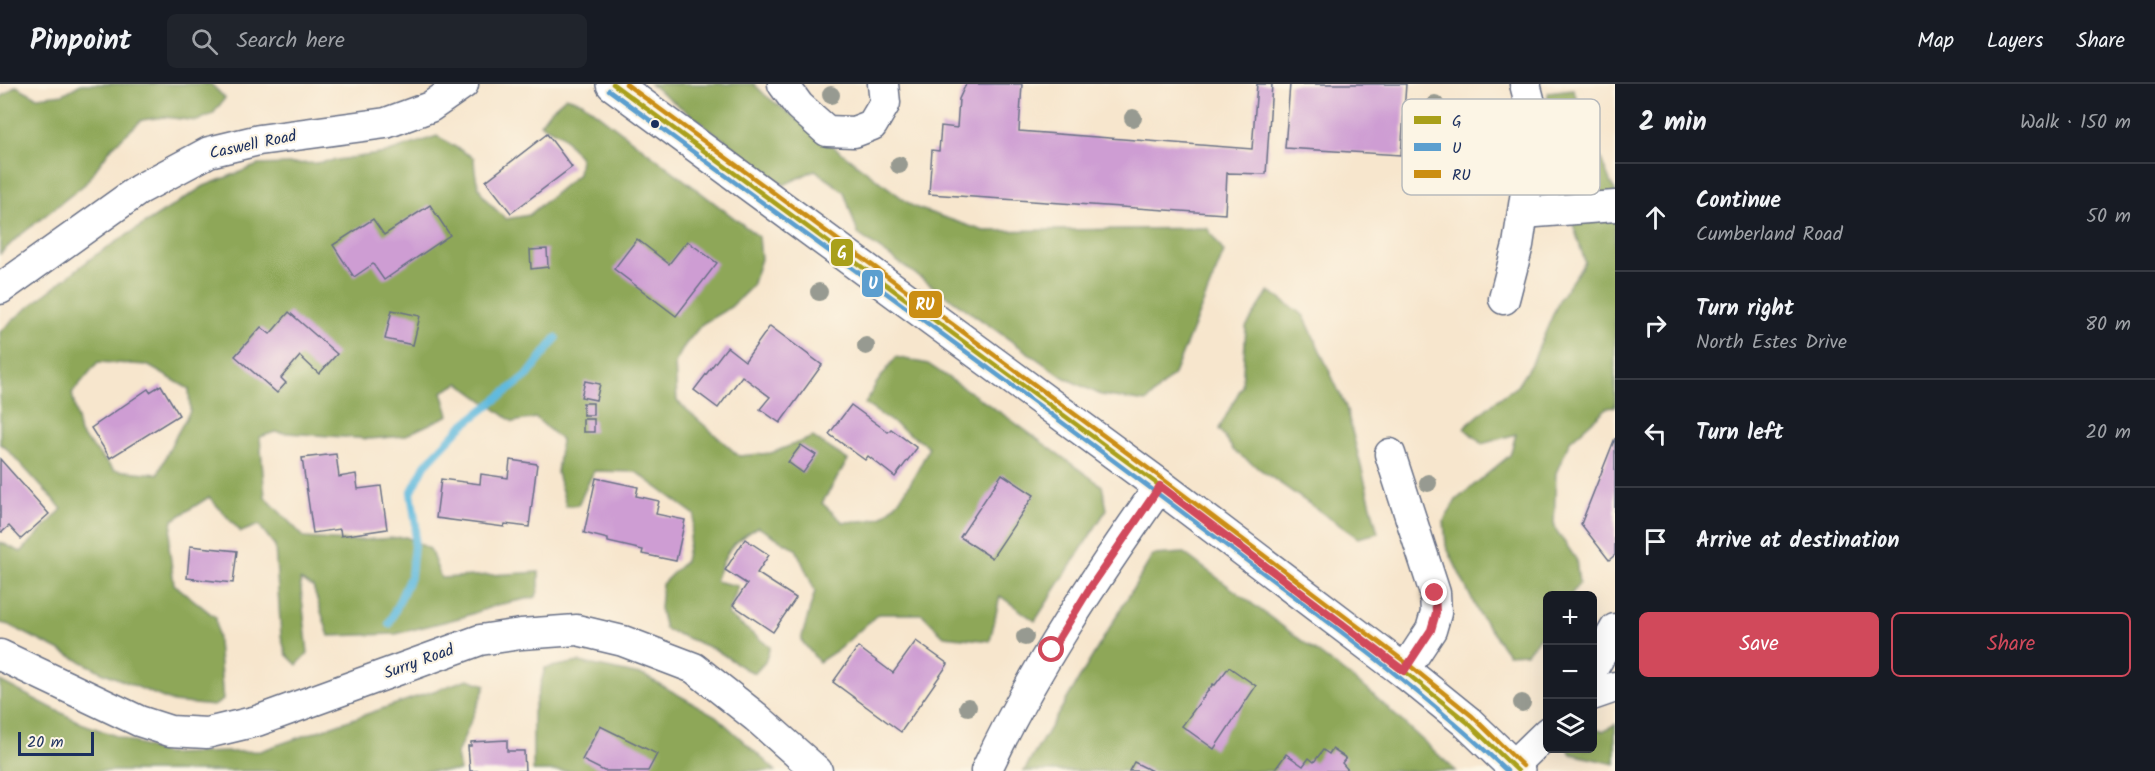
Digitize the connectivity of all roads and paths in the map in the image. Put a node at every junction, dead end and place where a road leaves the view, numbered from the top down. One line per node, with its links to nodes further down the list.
1 (463, 84): 10 (street, Caswell Road)
2 (613, 84): 13 (main road)
3 (783, 84): 4 (street)
4 (883, 84)
5 (1525, 84): 6 (street)
6 (1529, 99)
7 (1526, 195): 9 (street)
8 (1615, 206): 9 (street)
9 (1523, 213): 11 (street)
10 (0, 289)
11 (1504, 299)
12 (1390, 454): 17 (street)
13 (1160, 486): 17 (main road); 23 (street)
14 (1615, 629): 16 (street)
15 (0, 655): 22 (street, Surry Road)
16 (1597, 663)
17 (1404, 671): 21 (main road)
18 (1615, 687): 19 (street)
19 (1597, 694)
20 (1543, 738): 21 (street)
21 (1516, 768)
22 (817, 771)
23 (986, 771)

